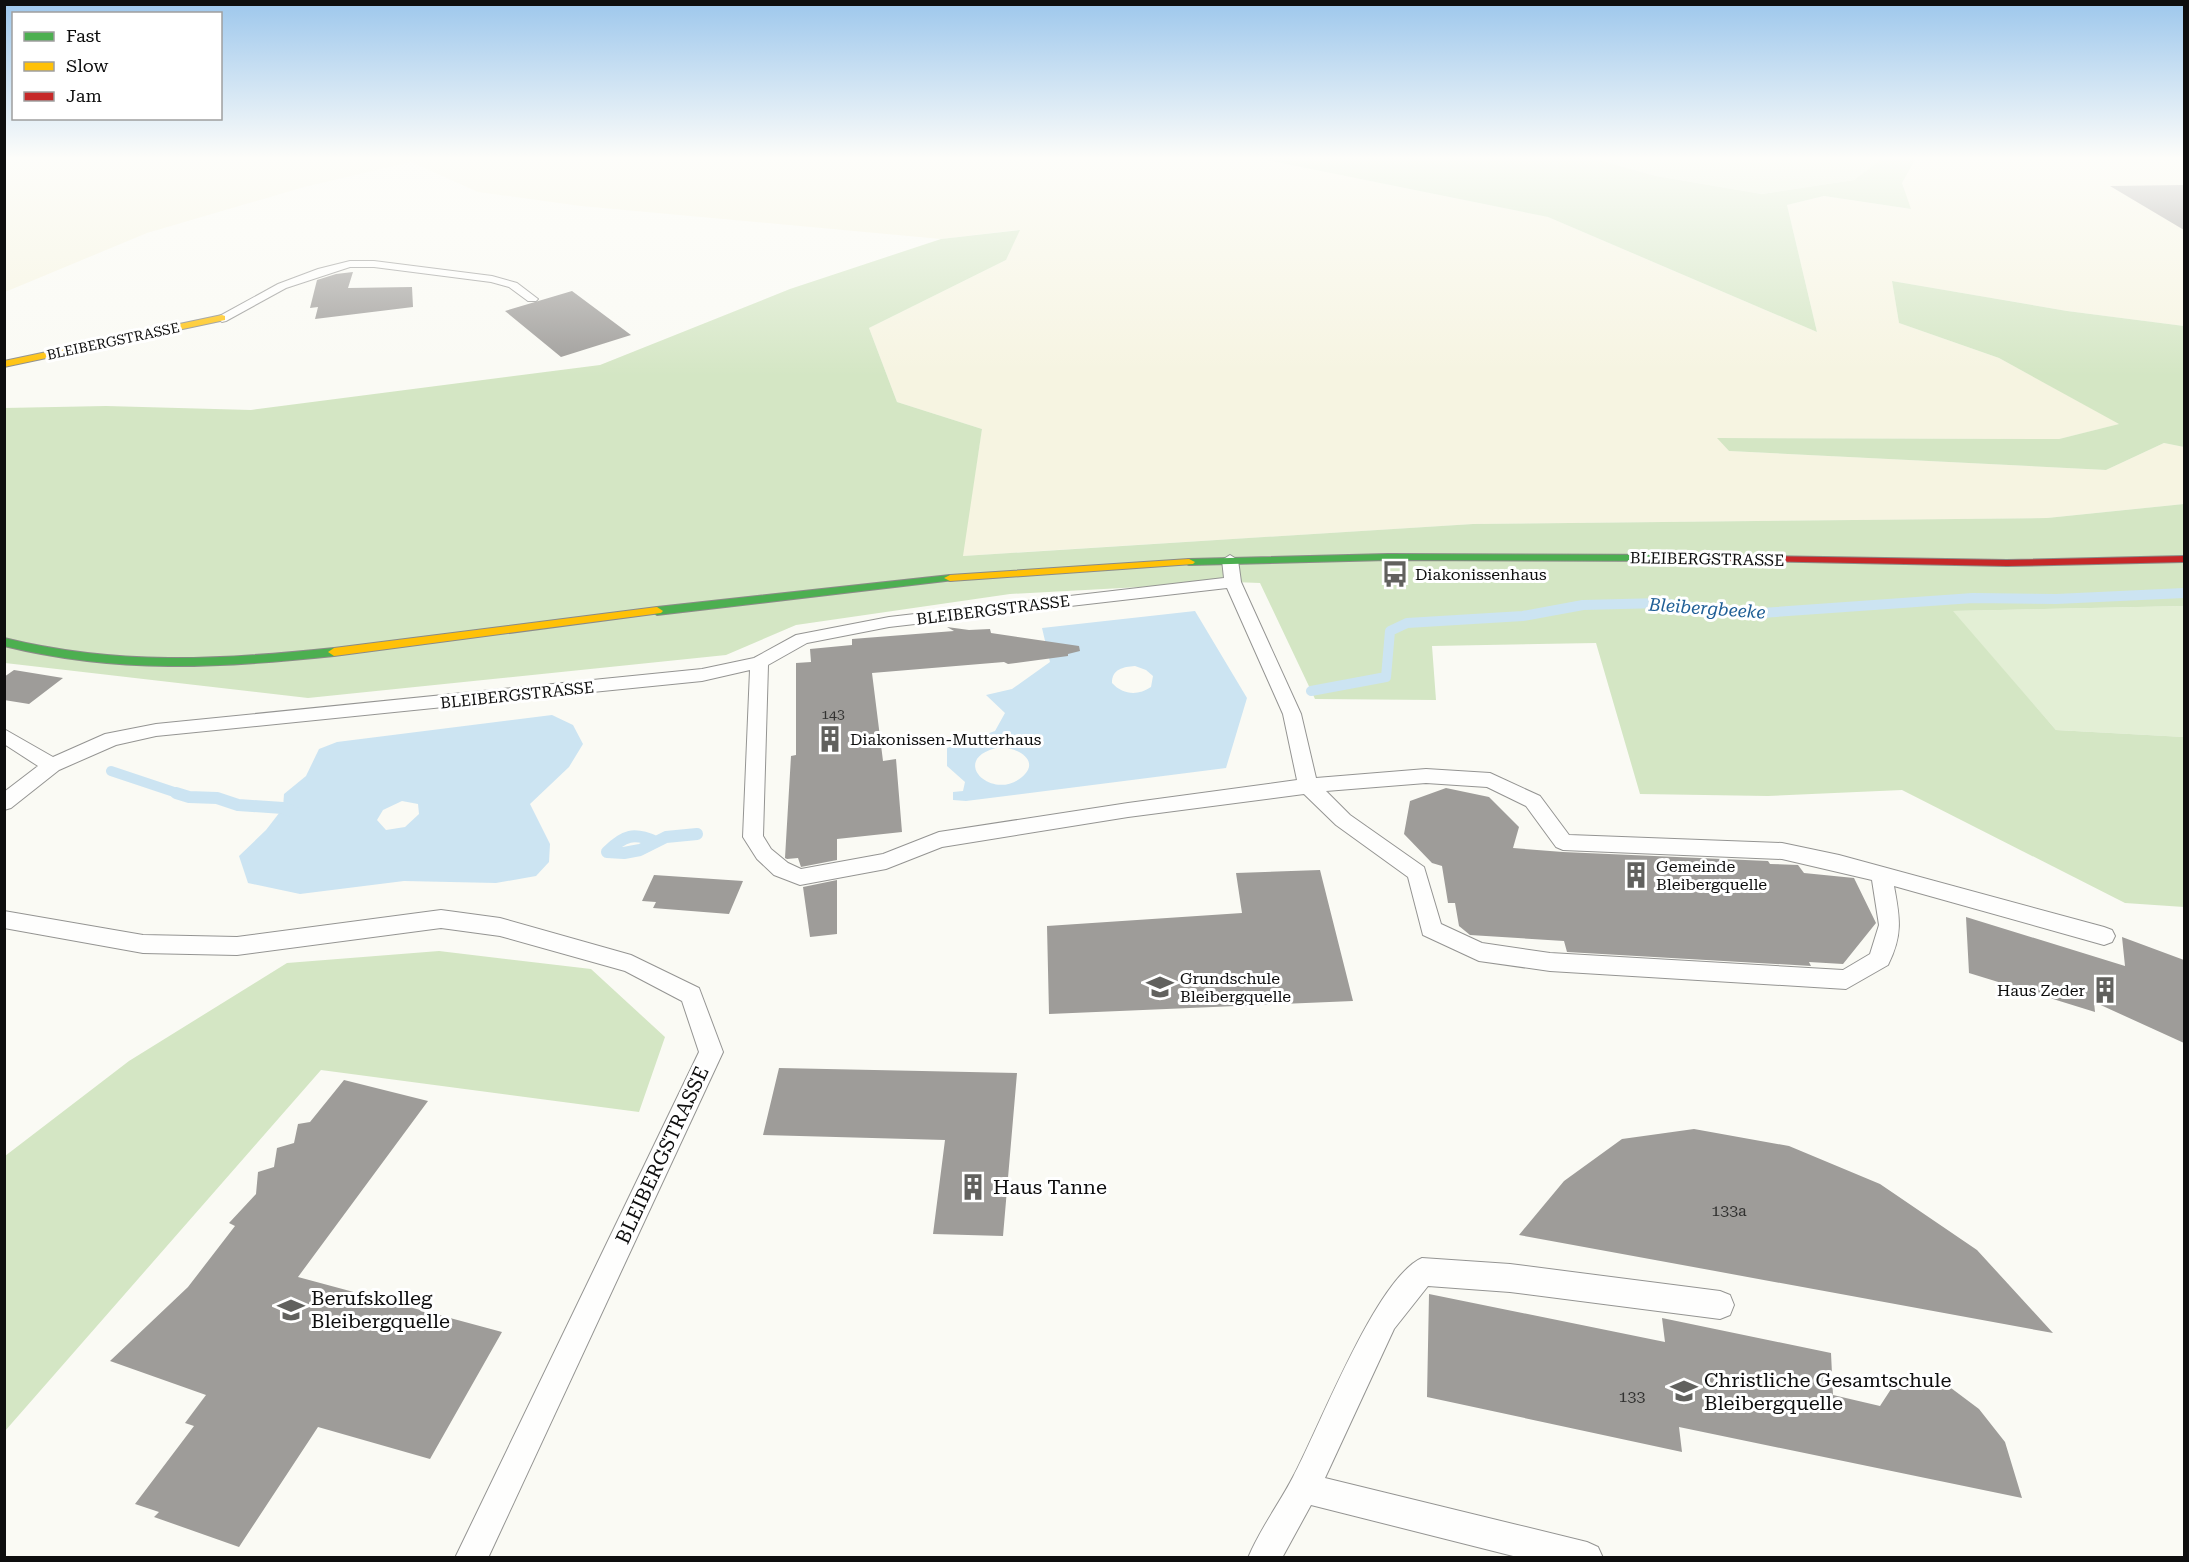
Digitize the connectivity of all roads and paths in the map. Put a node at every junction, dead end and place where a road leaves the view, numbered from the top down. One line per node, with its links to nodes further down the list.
1 (532, 299): 2 (lane)
2 (222, 318): 3 (street, BLEIBERGSTRASSE)
3 (4, 364)
4 (2184, 559): 5 (street, BLEIBERGSTRASSE)
5 (1230, 560): 6 (lane); 7 (street, BLEIBERGSTRASSE)
6 (1233, 582): 8 (lane, BLEIBERGSTRASSE); 11 (lane)
7 (4, 642)
8 (759, 663): 10 (lane, BLEIBERGSTRASSE); 11 (lane)
9 (4, 735): 10 (lane)
10 (52, 765): 12 (lane, BLEIBERGSTRASSE)
11 (1308, 786): 13 (lane); 13 (lane)
12 (4, 803)
13 (1882, 875): 15 (lane)
14 (4, 920): 18 (lane, BLEIBERGSTRASSE)
15 (2104, 936)
16 (1720, 1305): 17 (lane)
17 (1304, 1488): 19 (lane); 20 (lane)
18 (471, 1557)
19 (1264, 1557)
20 (1587, 1557)

